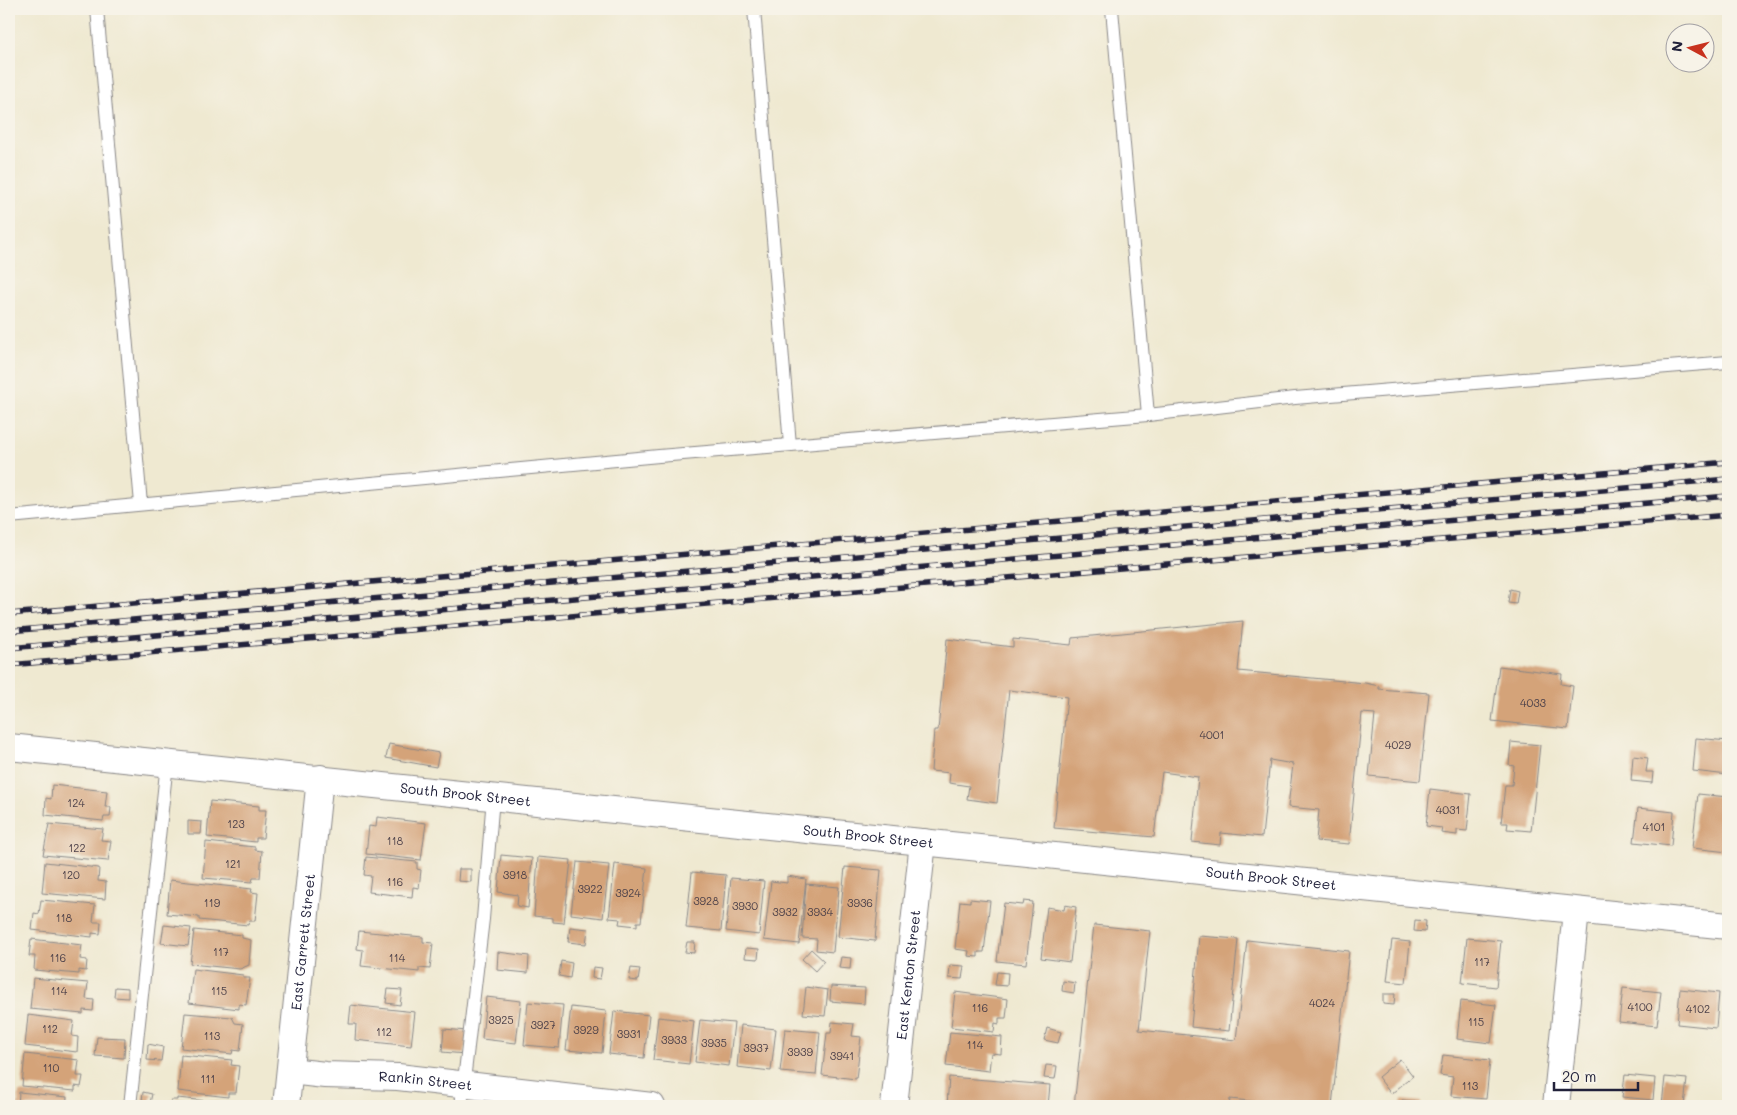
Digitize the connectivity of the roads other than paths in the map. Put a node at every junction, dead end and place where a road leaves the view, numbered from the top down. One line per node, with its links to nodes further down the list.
1 (97, 9): 7 (lane)
2 (754, 9): 6 (lane)
3 (1112, 9): 5 (lane)
4 (1728, 362): 5 (lane)
5 (1148, 415): 6 (lane)
6 (790, 445): 7 (lane)
7 (141, 504): 8 (lane)
8 (9, 517)
9 (9, 748): 10 (street, South Brook Street)
10 (167, 763): 11 (street, South Brook Street); 18 (lane)
11 (320, 778): 12 (street, South Brook Street); 16 (street, East Garrett Street)
12 (493, 797): 13 (street, South Brook Street); 17 (lane)
13 (923, 842): 14 (street, South Brook Street); 21 (street, East Kenton Street)
14 (1576, 911): 15 (street, South Brook Street); 22 (street)
15 (1728, 926)
16 (290, 1071): 17 (street, Rankin Street); 19 (street, East Garrett Street)
17 (462, 1095): 20 (street, Rankin Street)
18 (130, 1106)
19 (286, 1106)
20 (652, 1106)
21 (894, 1106)
22 (1556, 1106)

